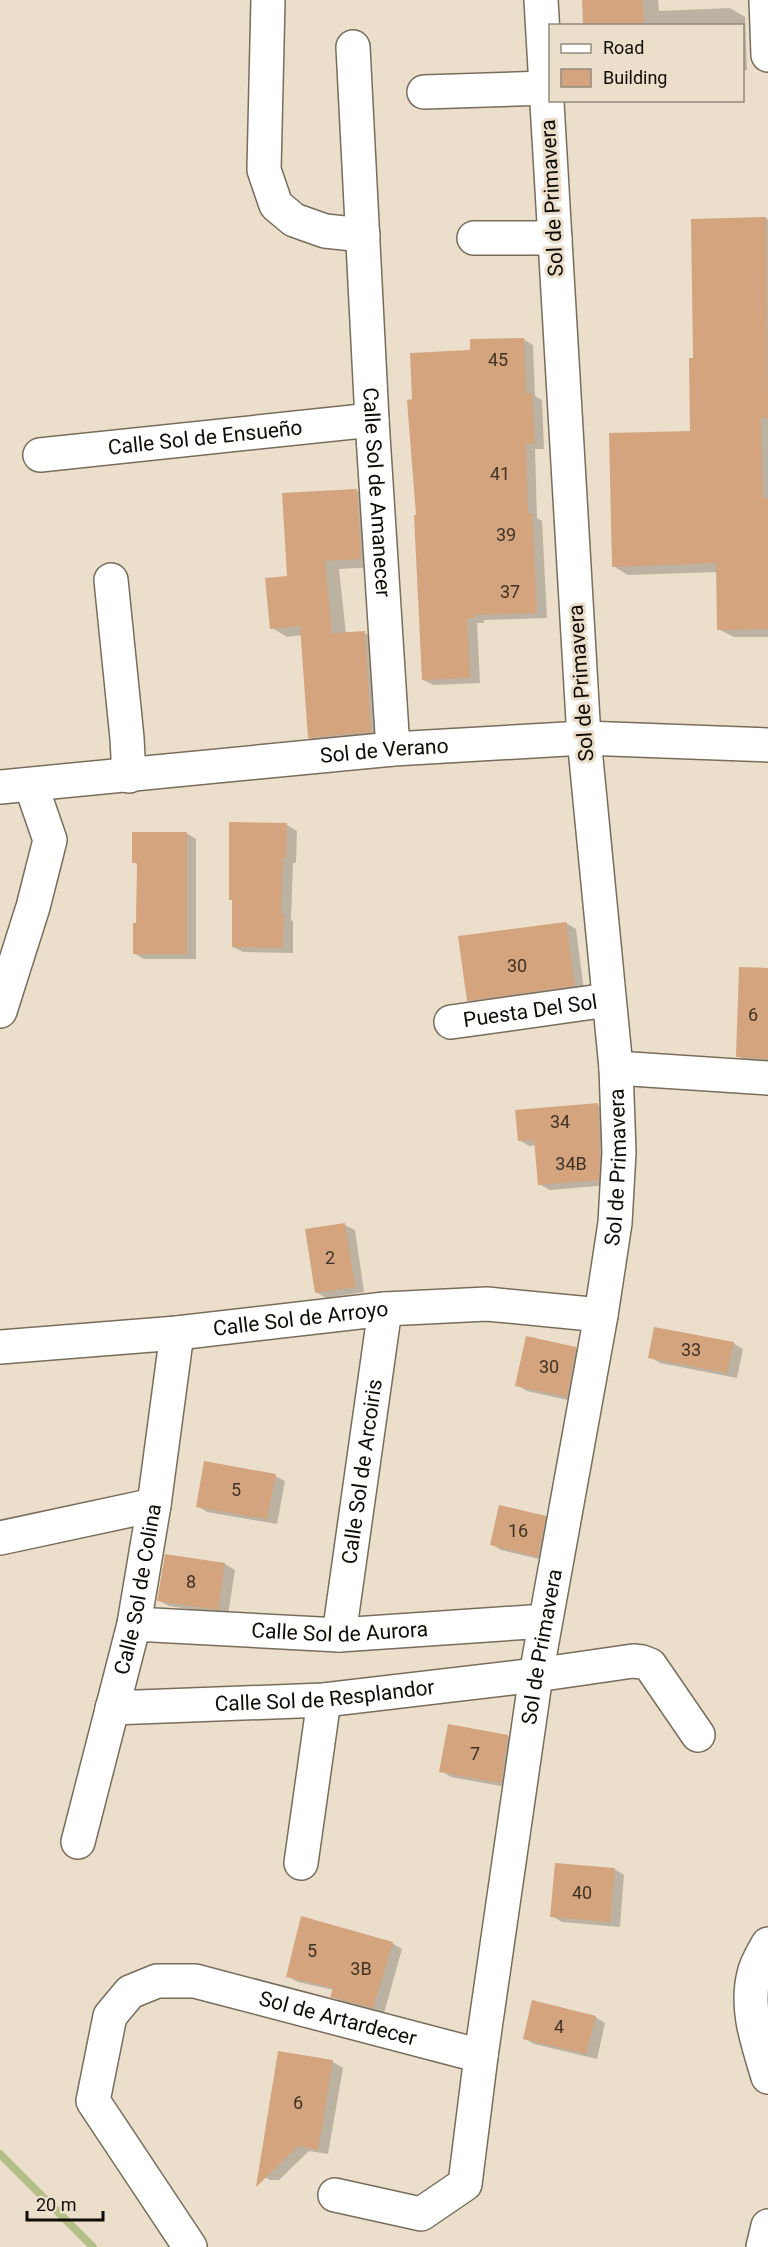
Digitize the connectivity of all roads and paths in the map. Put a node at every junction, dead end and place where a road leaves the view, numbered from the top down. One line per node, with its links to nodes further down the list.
1 (268, 0): 8 (street)
2 (541, 0): 6 (street, Sol de Primavera)
3 (766, 0): 5 (street)
4 (353, 47): 8 (street, Calle Sol de Amanecer)
5 (768, 55)
6 (546, 88): 7 (street); 10 (street, Sol de Primavera)
7 (424, 92)
8 (363, 236): 11 (street, Calle Sol de Amanecer)
9 (474, 238): 10 (street)
10 (555, 238): 14 (street, Sol de Primavera)
11 (372, 420): 12 (street, Calle Sol de Ensueño); 16 (street, Calle Sol de Amanecer)
12 (40, 455)
13 (111, 580): 17 (street)
14 (584, 738): 15 (street, Sol de Verano); 16 (street, Sol de Verano); 19 (street, Sol de Primavera)
15 (768, 745)
16 (393, 749): 17 (street, Sol de Verano)
17 (129, 776): 18 (street, Sol de Verano)
18 (15, 786): 20 (street)
19 (608, 1000): 21 (street, Puesta Del Sol); 22 (street, Sol de Primavera)
20 (0, 1011)
21 (451, 1022)
22 (616, 1068): 23 (street); 25 (street, Sol de Primavera)
23 (768, 1078)
24 (385, 1309): 25 (street, Calle Sol de Arroyo); 26 (street, Calle Sol de Arroyo); 32 (street, Calle Sol de Arcoiris)
25 (602, 1315): 30 (street, Sol de Primavera)
26 (177, 1333): 27 (street, Calle Sol de Arroyo); 28 (street, Calle Sol de Colina)
27 (0, 1347)
28 (154, 1504): 29 (street); 31 (street, Calle Sol de Colina)
29 (0, 1538)
30 (545, 1621): 32 (street, Calle Sol de Aurora); 33 (street, Sol de Primavera)
31 (134, 1623): 32 (street, Calle Sol de Aurora); 35 (street, Calle Sol de Colina)
32 (339, 1635)
33 (536, 1675): 34 (street, Calle Sol de Resplandor); 36 (street, Calle Sol de Resplandor); 40 (street, Sol de Primavera)
34 (324, 1700): 35 (street, Calle Sol de Resplandor); 38 (street)
35 (112, 1708): 37 (street, Calle Sol de Colina)
36 (698, 1735)
37 (78, 1842)
38 (301, 1863)
39 (768, 1944): 41 (street)
40 (481, 2056): 42 (street, Sol de Primavera); 44 (street, Sol de Artardecer)
41 (768, 2077)
42 (335, 2194)
43 (768, 2226): 45 (street)
44 (190, 2247)
45 (762, 2247)

